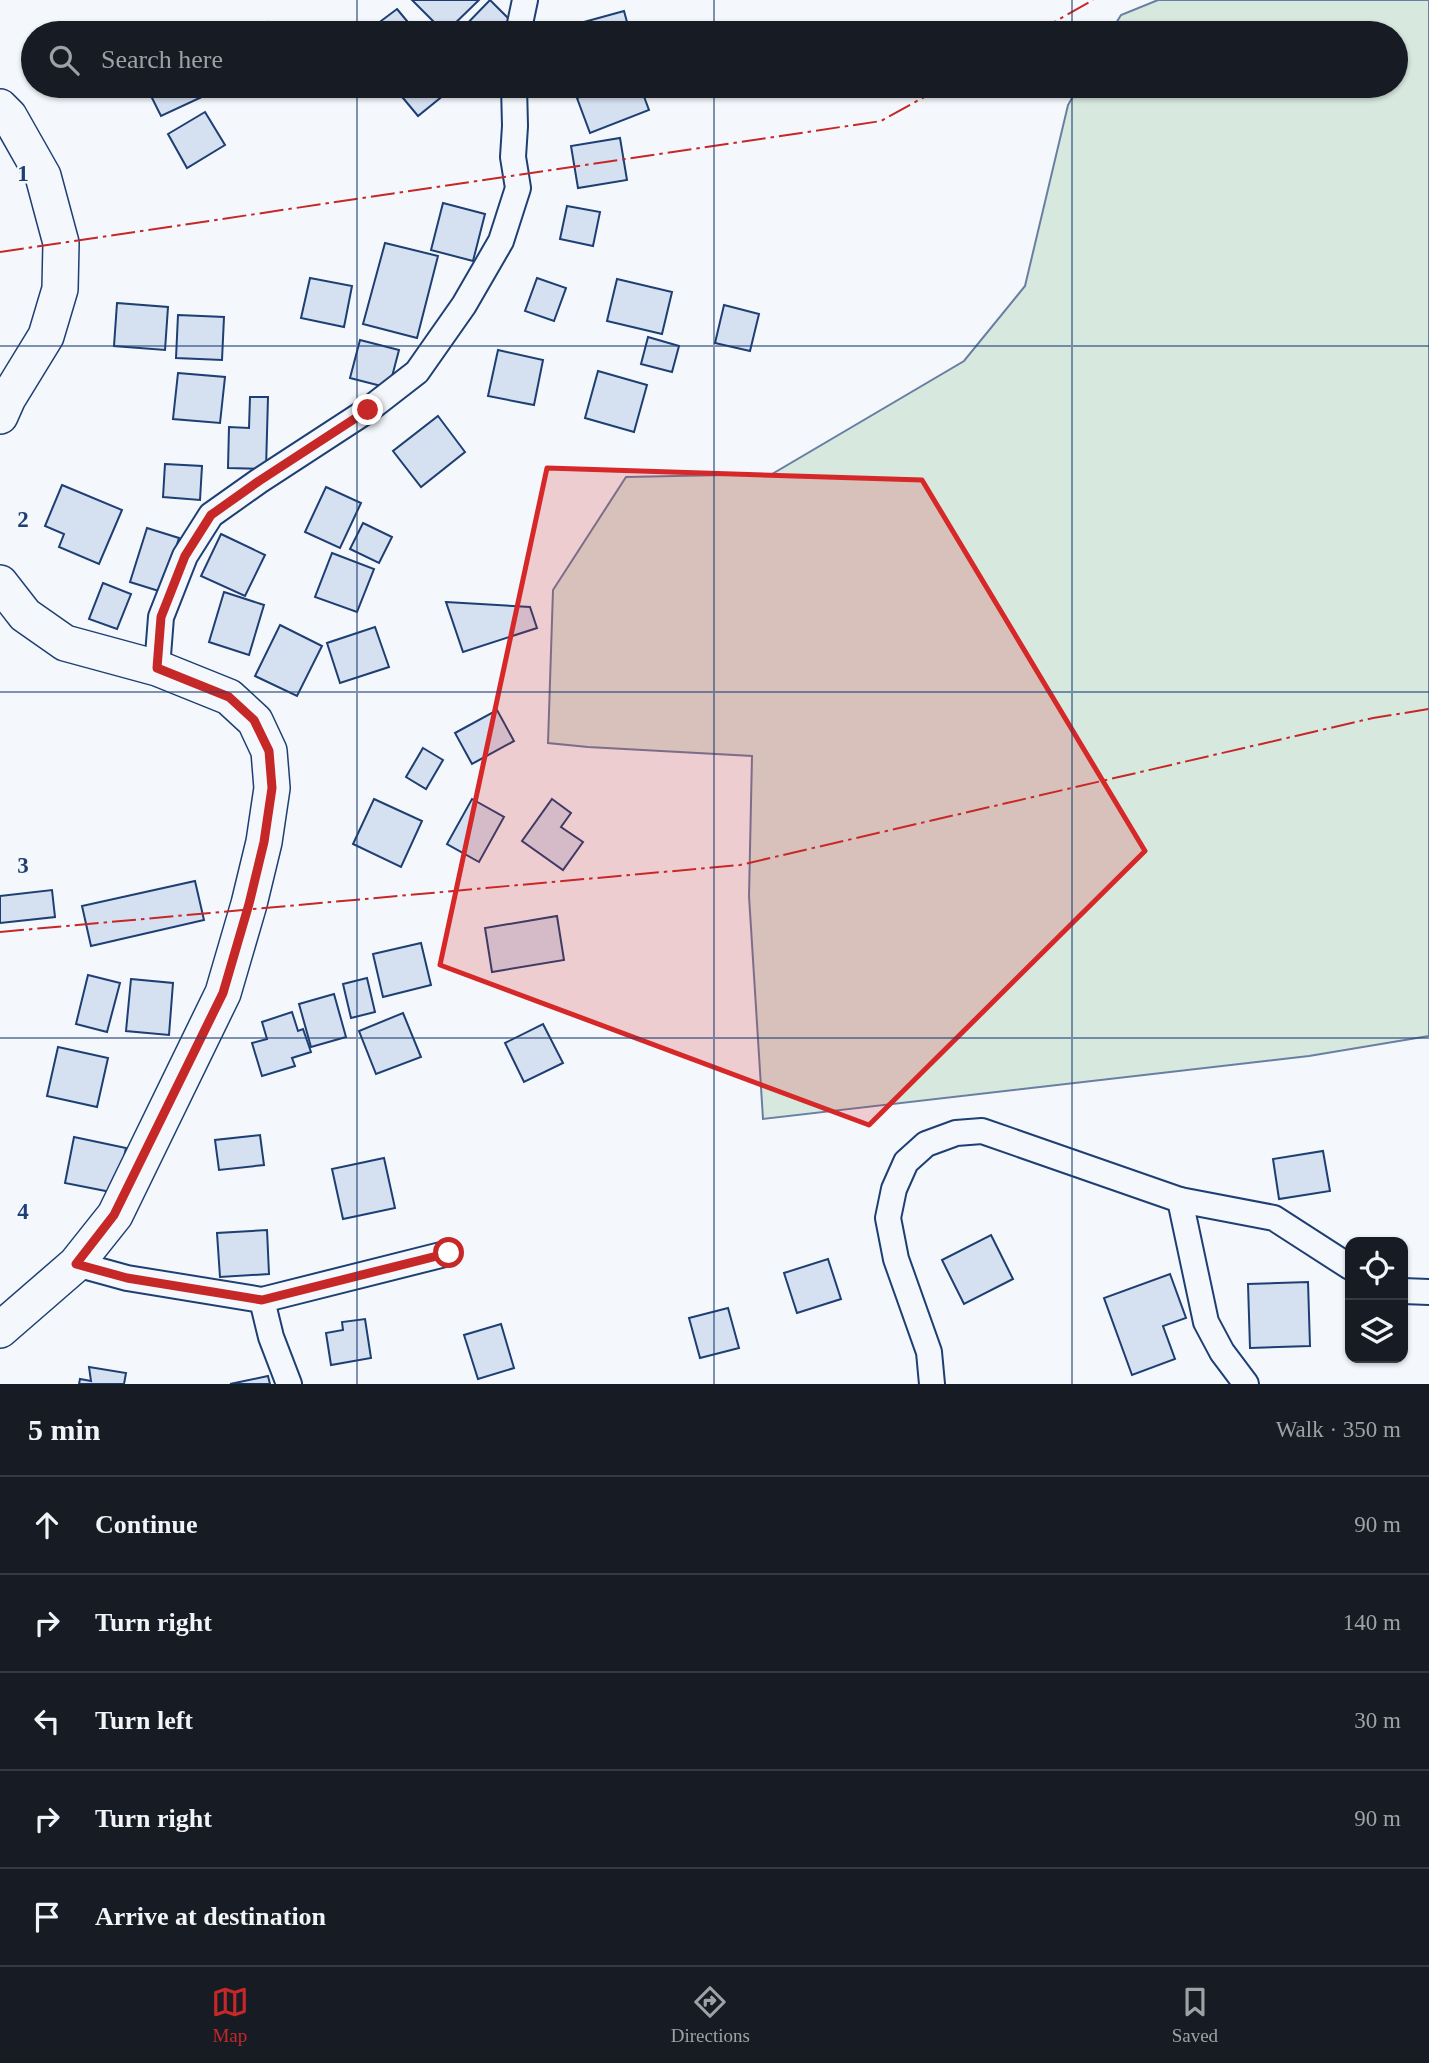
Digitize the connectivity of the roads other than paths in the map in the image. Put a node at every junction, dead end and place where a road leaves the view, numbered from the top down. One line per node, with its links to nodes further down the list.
1 (525, 0): 2 (street)
2 (520, 21)
3 (514, 98): 7 (street)
4 (0, 107): 5 (main road)
5 (0, 416)
6 (0, 583): 7 (main road)
7 (157, 668): 10 (main road)
8 (1180, 1200): 11 (street); 17 (street); 18 (street)
9 (449, 1253): 14 (street)
10 (76, 1264): 14 (street); 15 (main road)
11 (1345, 1264)
12 (1408, 1291): 13 (street)
13 (1429, 1292)
14 (262, 1300): 16 (street)
15 (0, 1330)
16 (289, 1384)
17 (932, 1384)
18 (1246, 1384)

